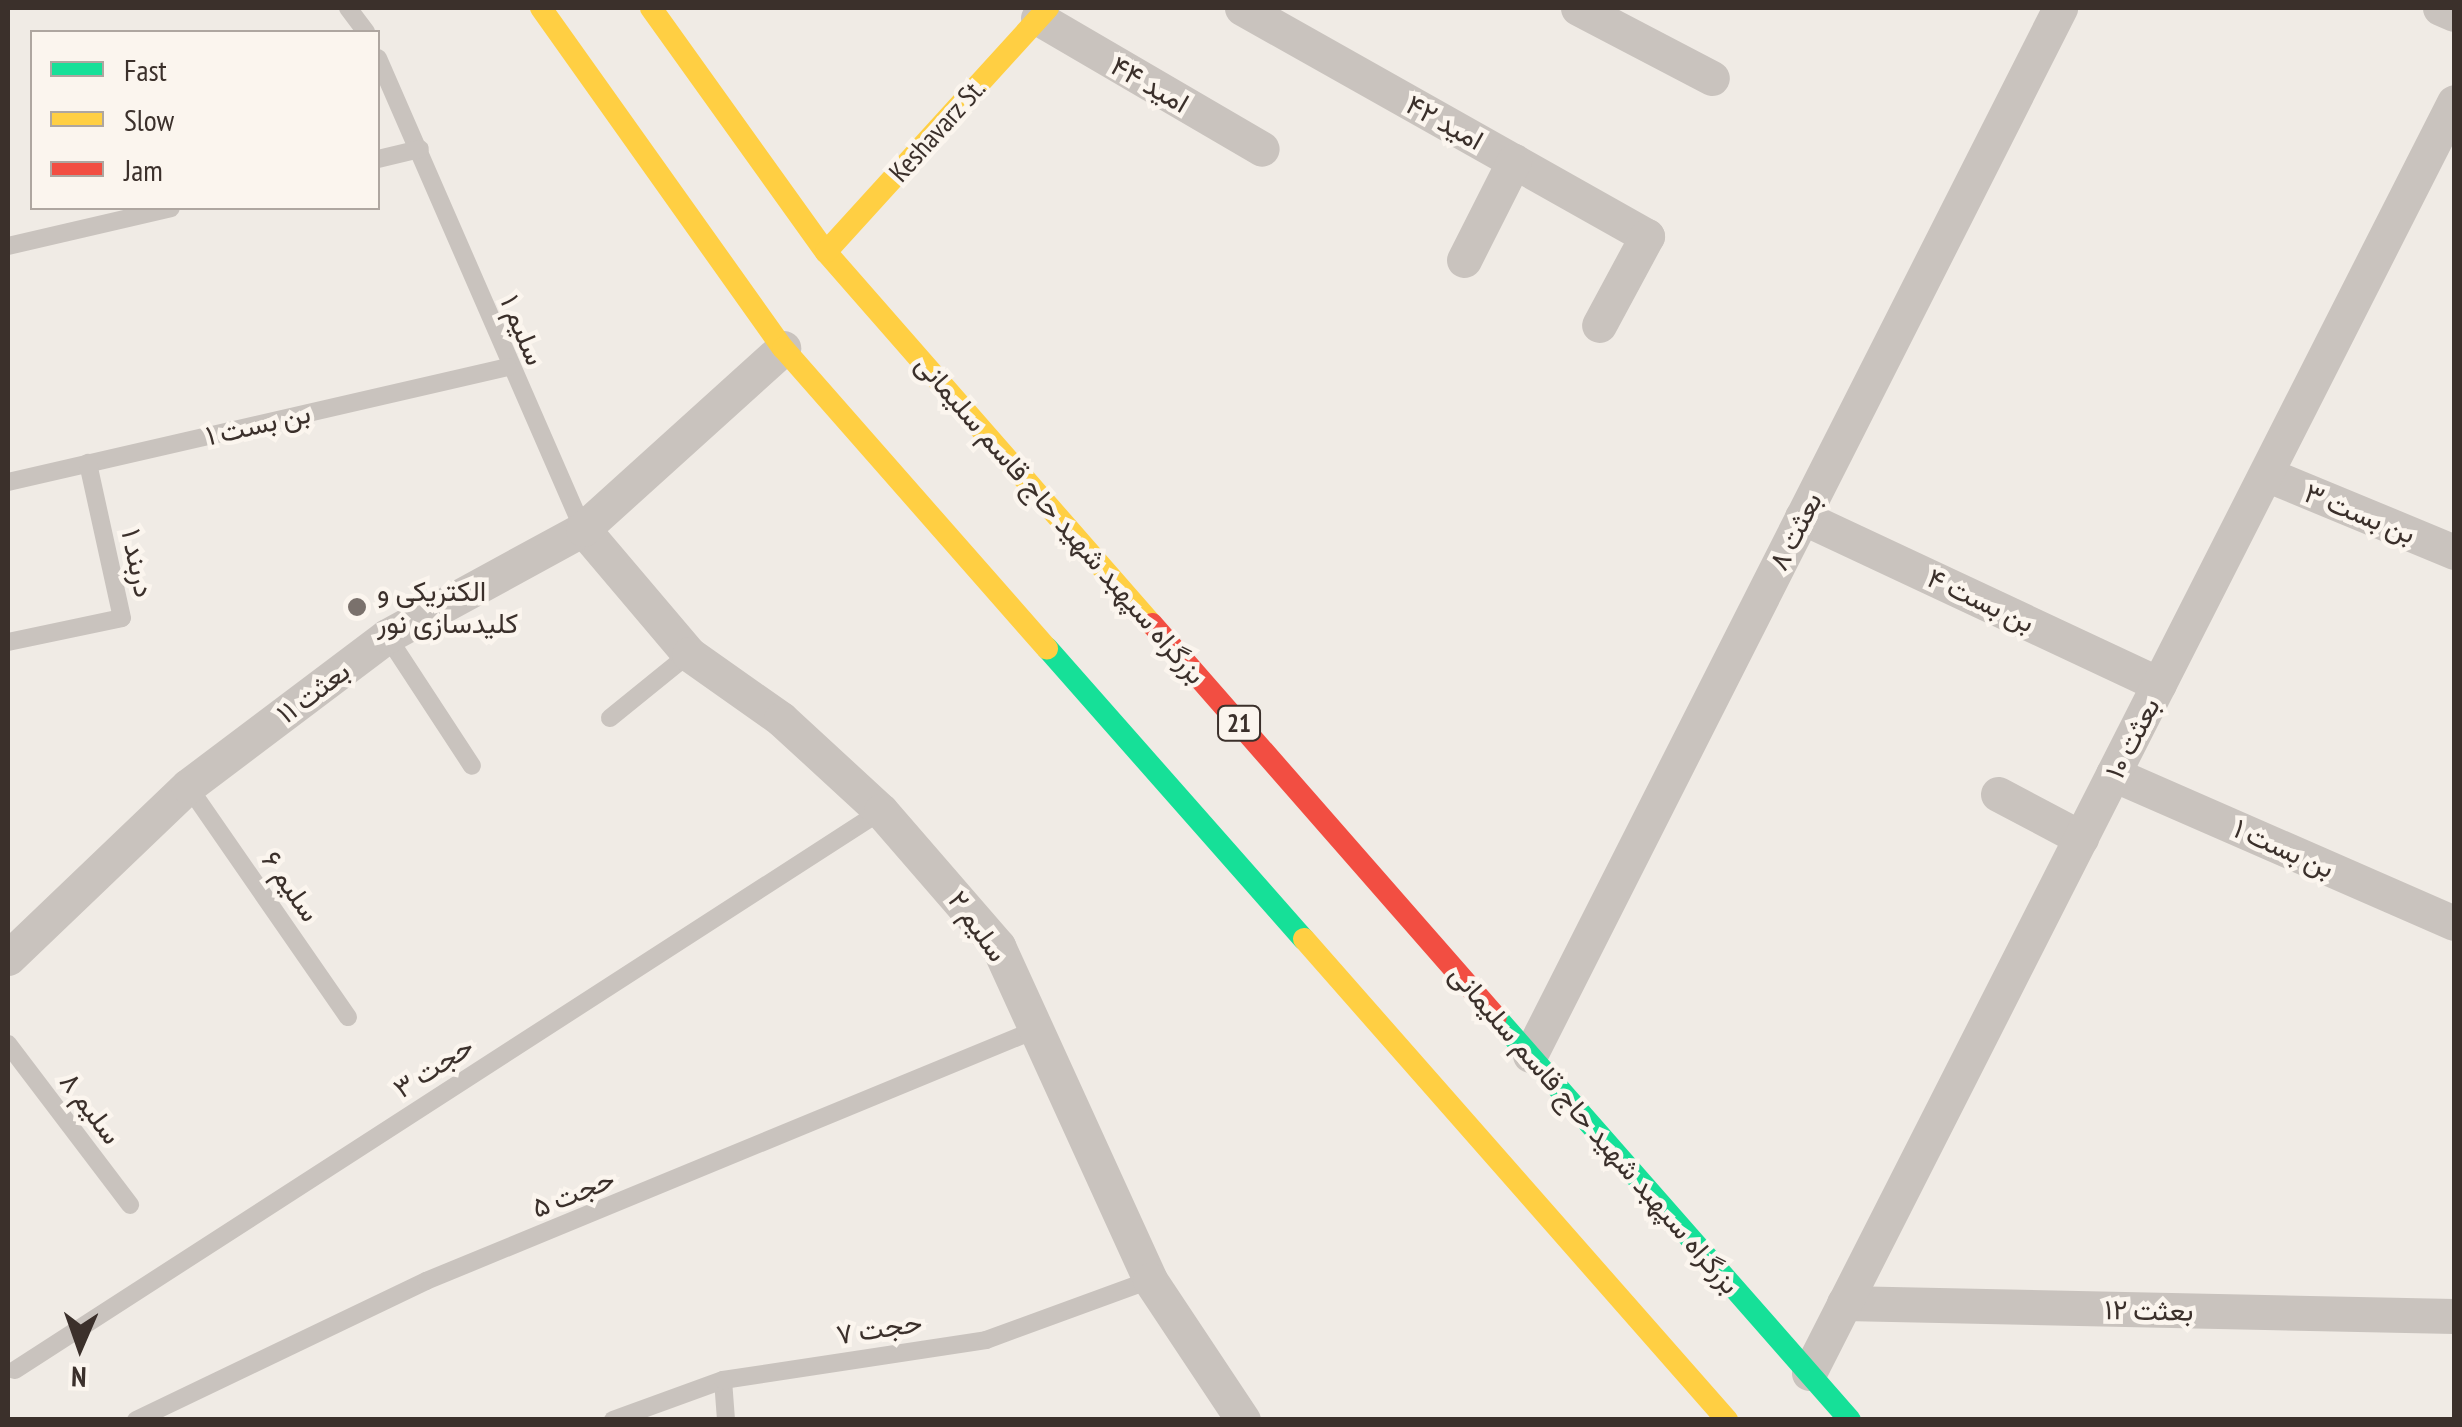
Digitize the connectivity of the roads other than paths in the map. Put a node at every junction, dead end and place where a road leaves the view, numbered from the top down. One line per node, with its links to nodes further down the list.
1 (542, 8): 21 (main road)
2 (650, 8): 18 (main road, بزرگراه سپهبد شهید حاج قاسم سلیمانی / 21)
3 (1242, 8): 15 (street, امید ۴۲)
4 (1578, 8): 10 (street)
5 (2060, 8): 26 (street, بعثت ۸)
6 (2440, 8): 8 (street)
7 (1043, 13): 12 (street, امید ۴۴); 18 (main road, Keshavarz St.)
8 (2454, 14)
9 (380, 62): 13 (lane, سلیم ۱)
10 (1712, 78)
11 (2454, 102): 24 (street, بعثت ۱۰)
12 (1262, 149)
13 (420, 150): 14 (lane); 22 (lane, سلیم ۱)
14 (380, 159)
15 (1514, 161): 19 (street); 20 (street, امید ۴۲)
16 (162, 210): 17 (lane)
17 (8, 246)
18 (826, 252): 45 (main road, بزرگراه سپهبد شهید حاج قاسم سلیمانی / 21)
19 (1464, 260)
20 (1599, 325)
21 (783, 348): 27 (street, بعثت ۱۱); 57 (main road)
22 (508, 367): 23 (lane, بن بست ۱); 27 (lane, سلیم ۱)
23 (88, 464): 25 (lane, بن بست ۱); 30 (lane, دربند ۱)
24 (2266, 474): 28 (street, بن بست ۳); 32 (street, بعثت ۱۰)
25 (8, 482)
26 (1802, 517): 32 (street, بن بست ۴); 45 (street, بعثت ۸)
27 (584, 529): 29 (street, بعثت ۱۱); 31 (street, سلیم ۲)
28 (2454, 552)
29 (386, 636): 34 (lane); 36 (street, بعثت ۱۱)
30 (8, 642)
31 (688, 654): 33 (lane); 38 (street, سلیم ۲)
32 (2159, 684): 35 (street, بعثت ۱۰)
33 (610, 718)
34 (472, 766)
35 (2113, 774): 39 (street, بعثت ۱۰); 40 (street, بن بست ۱)
36 (188, 786): 41 (street, بعثت ۱۱); 42 (lane, سلیم ۶)
37 (1998, 794): 39 (street)
38 (881, 811): 43 (street, سلیم ۲); 50 (lane, حجت ۳)
39 (2080, 838): 48 (street, بعثت ۱۰)
40 (2454, 922)
41 (8, 958)
42 (348, 1017)
43 (1037, 1029): 47 (street, سلیم ۲); 53 (lane, حجت ۵)
44 (8, 1044): 46 (lane, سلیم ۸)
45 (1530, 1055): 51 (main road, بزرگراه سپهبد شهید حاج قاسم سلیمانی / 21)
46 (130, 1205)
47 (1150, 1280): 52 (lane, حجت ۷); 56 (street, سلیم ۲)
48 (1844, 1304): 49 (street, بعثت ۱۲); 51 (street, بعثت ۱۰)
49 (2454, 1316)
50 (15, 1370)
51 (1809, 1373): 58 (main road, بزرگراه سپهبد شهید حاج قاسم سلیمانی / 21)
52 (723, 1380): 54 (lane, حجت ۷); 55 (lane)
53 (136, 1420)
54 (613, 1420)
55 (726, 1420)
56 (1243, 1420)
57 (1727, 1420)
58 (1850, 1420)

